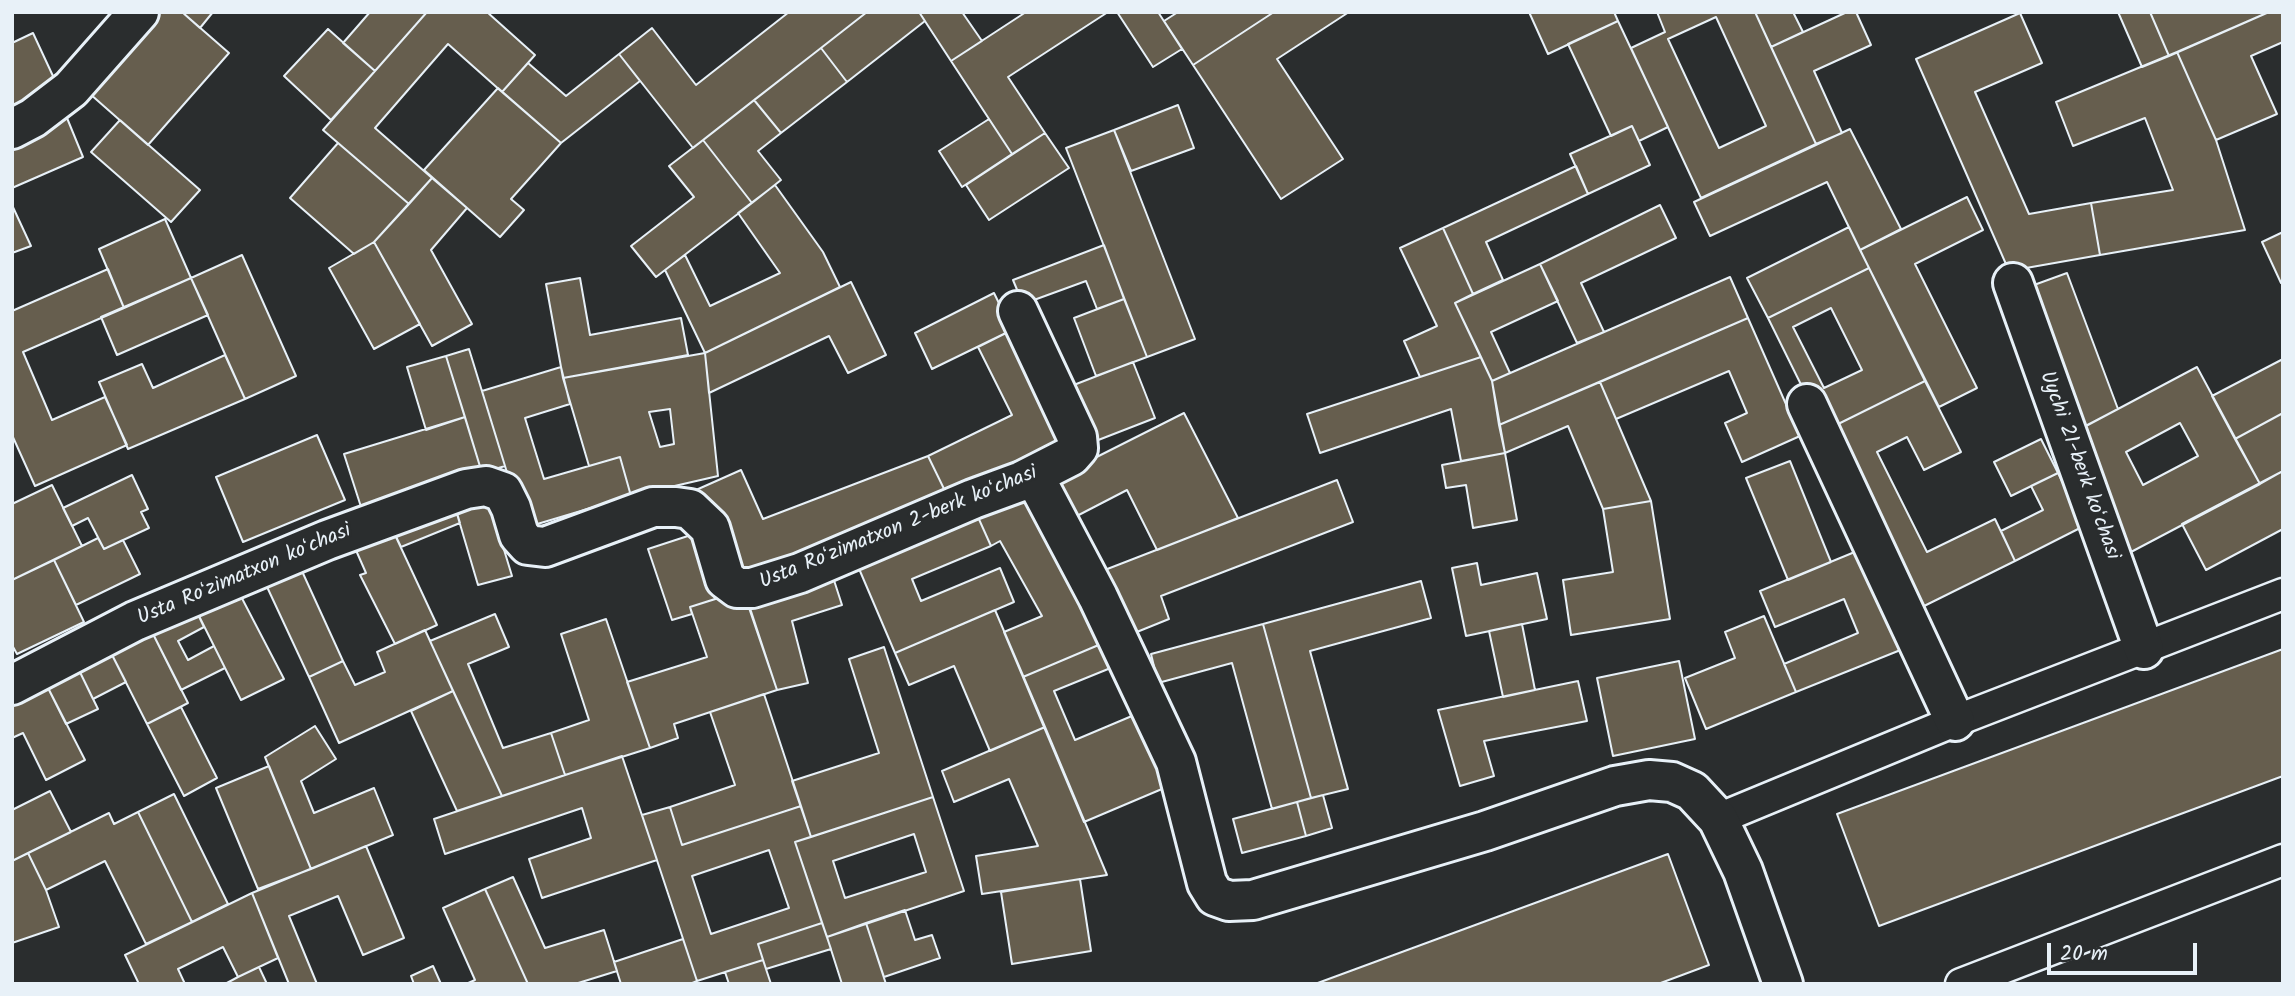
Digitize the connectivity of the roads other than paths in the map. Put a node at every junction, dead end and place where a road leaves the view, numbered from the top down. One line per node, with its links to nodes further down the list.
1 (139, 12): 2 (street)
2 (12, 130)
3 (2013, 283): 9 (street, Uychi 21-berk koʻchasi)
4 (1018, 311): 6 (street, Usta Roʻzimatxon 2-berk koʻchasi)
5 (1807, 404): 11 (street)
6 (1034, 476): 7 (street, Usta Roʻzimatxon 2-berk koʻchasi); 12 (street)
7 (486, 486): 10 (street, Usta Roʻzimatxon koʻchasi)
8 (2283, 594): 9 (lane)
9 (2144, 649): 11 (lane)
10 (12, 685)
11 (1955, 721): 12 (lane)
12 (1718, 819): 14 (street)
13 (2283, 860): 15 (lane)
14 (1783, 984)
15 (1961, 984)

